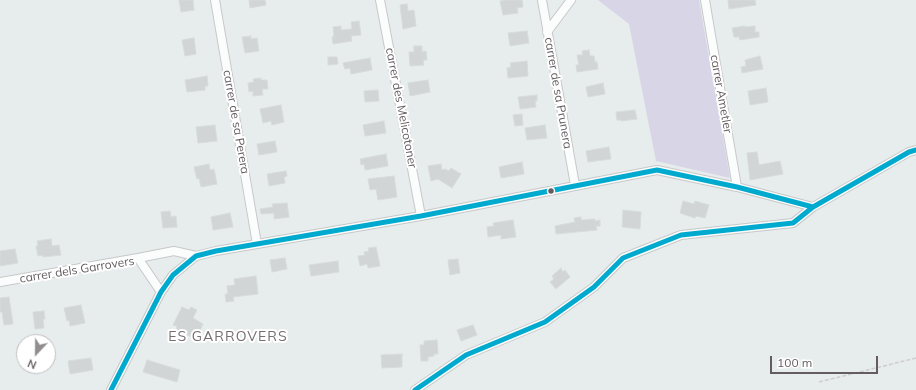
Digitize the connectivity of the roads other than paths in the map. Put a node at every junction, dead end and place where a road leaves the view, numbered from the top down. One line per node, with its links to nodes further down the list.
1 (215, 0): 12 (street, carrer de sa Perera)
2 (380, 0): 11 (street, carrer des Melicotoner)
3 (542, 0): 6 (street, carrer de sa Prunera)
4 (571, 0): 6 (street)
5 (705, 0): 9 (street, carrer Ametler)
6 (548, 32): 8 (street, carrer de sa Prunera)
7 (916, 150): 10 (street)
8 (575, 185): 9 (street); 11 (street)
9 (737, 188): 10 (street)
10 (813, 207): 18 (street)
11 (421, 216): 12 (street)
12 (257, 244): 13 (street)
13 (196, 256): 14 (street); 16 (street)
14 (138, 258): 15 (street, carrer dels Garrovers); 16 (street, carrer dels Garrovers)
15 (0, 282)
16 (161, 292): 17 (street)
17 (111, 390)
18 (415, 390)

